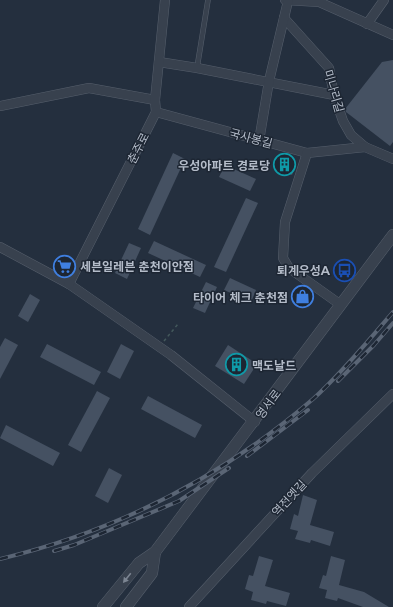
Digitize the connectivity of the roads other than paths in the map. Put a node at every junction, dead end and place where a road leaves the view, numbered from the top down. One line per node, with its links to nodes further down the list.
1 (165, 0): 9 (street)
2 (208, 0): 10 (lane)
3 (287, 0): 5 (street); 6 (street)
4 (384, 0): 7 (street)
5 (319, 1): 7 (street)
6 (284, 18): 11 (street); 12 (street, 미나리길)
7 (366, 24): 8 (street)
8 (393, 35)
9 (159, 62): 10 (street); 13 (street)
10 (197, 68): 11 (street)
11 (269, 81): 12 (street); 16 (street)
12 (334, 95): 17 (street, 미나리길)
13 (155, 100): 14 (street); 15 (street)
14 (0, 106)
15 (156, 112): 16 (street, 국사봉길); 22 (street, 춘주로)
16 (259, 141): 18 (street, 국사봉길)
17 (365, 147): 18 (street, 미나리길); 19 (street, 미나리길)
18 (308, 153): 23 (street)
19 (393, 159)
20 (393, 236): 23 (street, 영서로)
21 (0, 247): 22 (street)
22 (69, 284): 25 (street)
23 (341, 305): 25 (street, 영서로)
24 (393, 394): 29 (street, 역전옛길)
25 (255, 422): 26 (street, 영서로)
26 (155, 552): 27 (street, 영서로, one-way to 27); 28 (street, 영서로)
27 (103, 607)
28 (126, 607)
29 (188, 607)

